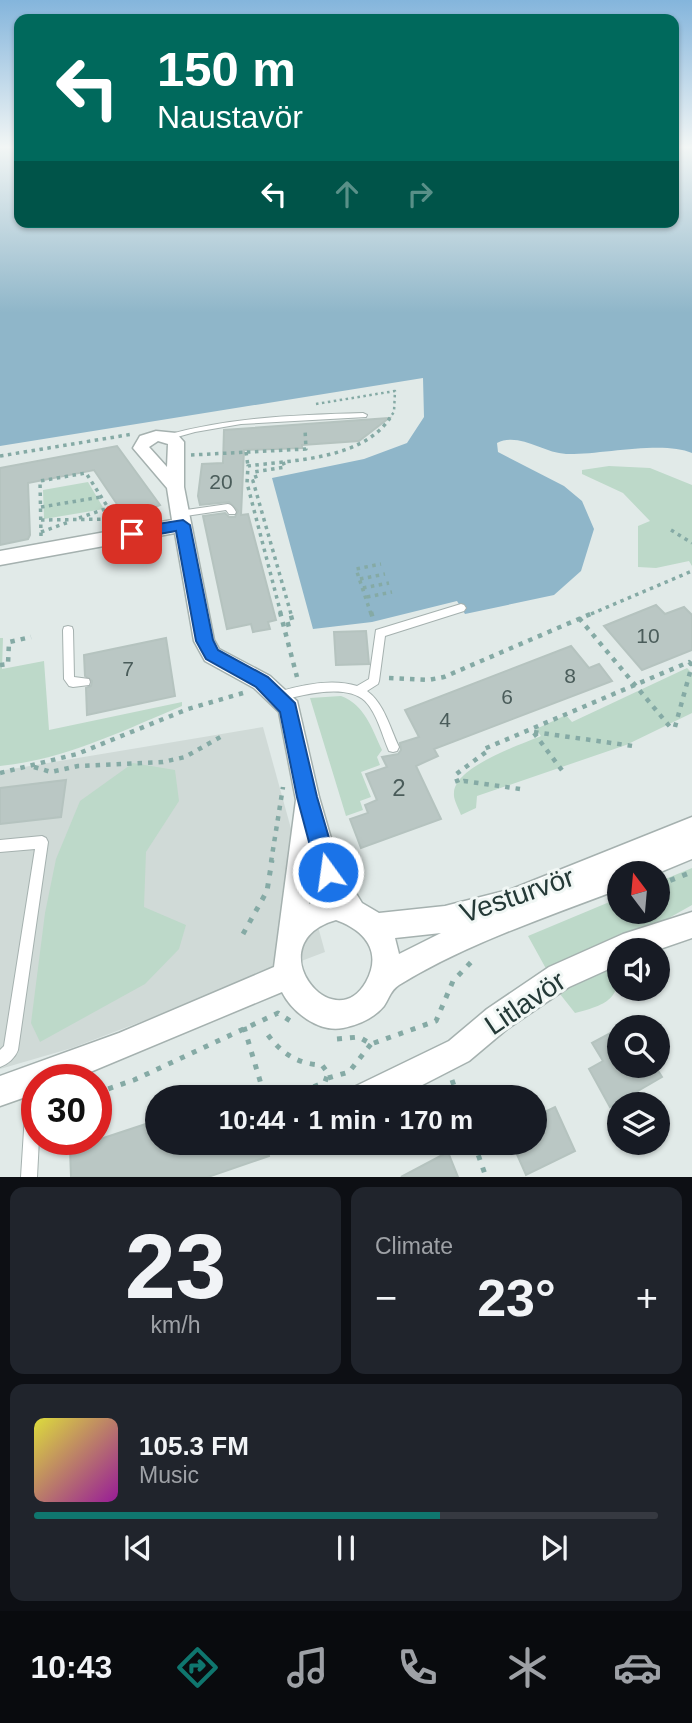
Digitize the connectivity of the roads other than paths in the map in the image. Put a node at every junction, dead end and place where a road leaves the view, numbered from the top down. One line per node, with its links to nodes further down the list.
1 (363, 415): 2 (lane)
2 (170, 437): 3 (street); 3 (street)
3 (175, 487): 5 (street)
4 (232, 512): 5 (lane)
5 (181, 520): 6 (street); 11 (street)
6 (0, 558)
7 (461, 608): 10 (lane)
8 (68, 630): 9 (lane)
9 (85, 682)
10 (358, 691): 11 (lane); 12 (lane)
11 (279, 696): 13 (street)
12 (393, 747)
13 (307, 797): 19 (street); 22 (street)
14 (692, 829): 21 (street, Vesturvör)
15 (0, 846): 25 (lane)
16 (692, 848): 17 (street)
17 (658, 861)
18 (607, 881): 24 (street, Vesturvör)
19 (351, 909): 21 (street); 22 (street)
20 (692, 925): 28 (street, Litlavör)
21 (376, 927): 24 (street)
22 (289, 944): 23 (street)
23 (289, 975): 24 (street); 26 (street)
24 (384, 979)
25 (0, 1060)
26 (73, 1064)
27 (21, 1083): 29 (street)
28 (391, 1085)
29 (0, 1091)
30 (30, 1155): 31 (lane)
31 (29, 1177)

